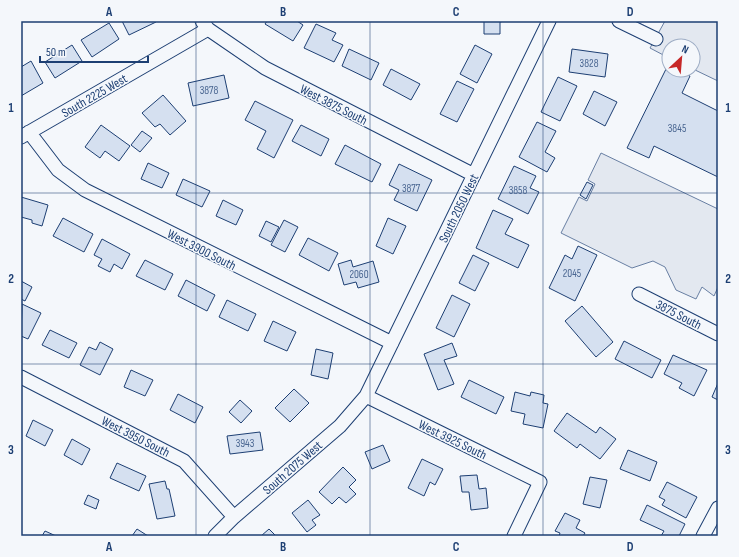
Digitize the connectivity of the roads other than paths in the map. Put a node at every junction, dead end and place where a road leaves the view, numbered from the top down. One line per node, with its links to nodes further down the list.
1 (549, 21): 6 (street, South 2050 West)
2 (619, 21): 4 (street)
3 (205, 25): 5 (street, South 2225 West); 6 (street, West 3875 South)
4 (656, 39)
5 (25, 135): 9 (street, West 3900 South)
6 (474, 176): 9 (street, South 2050 West)
7 (639, 294): 8 (street, 3875 South)
8 (718, 334)
9 (392, 344): 11 (street, South 2050 West)
10 (21, 377): 13 (street, West 3950 South)
11 (366, 396): 13 (street, South 2075 West); 15 (street, West 3925 South)
12 (718, 508): 16 (street)
13 (234, 517): 14 (street, South 2075 West)
14 (215, 536)
15 (514, 536)
16 (703, 536)

